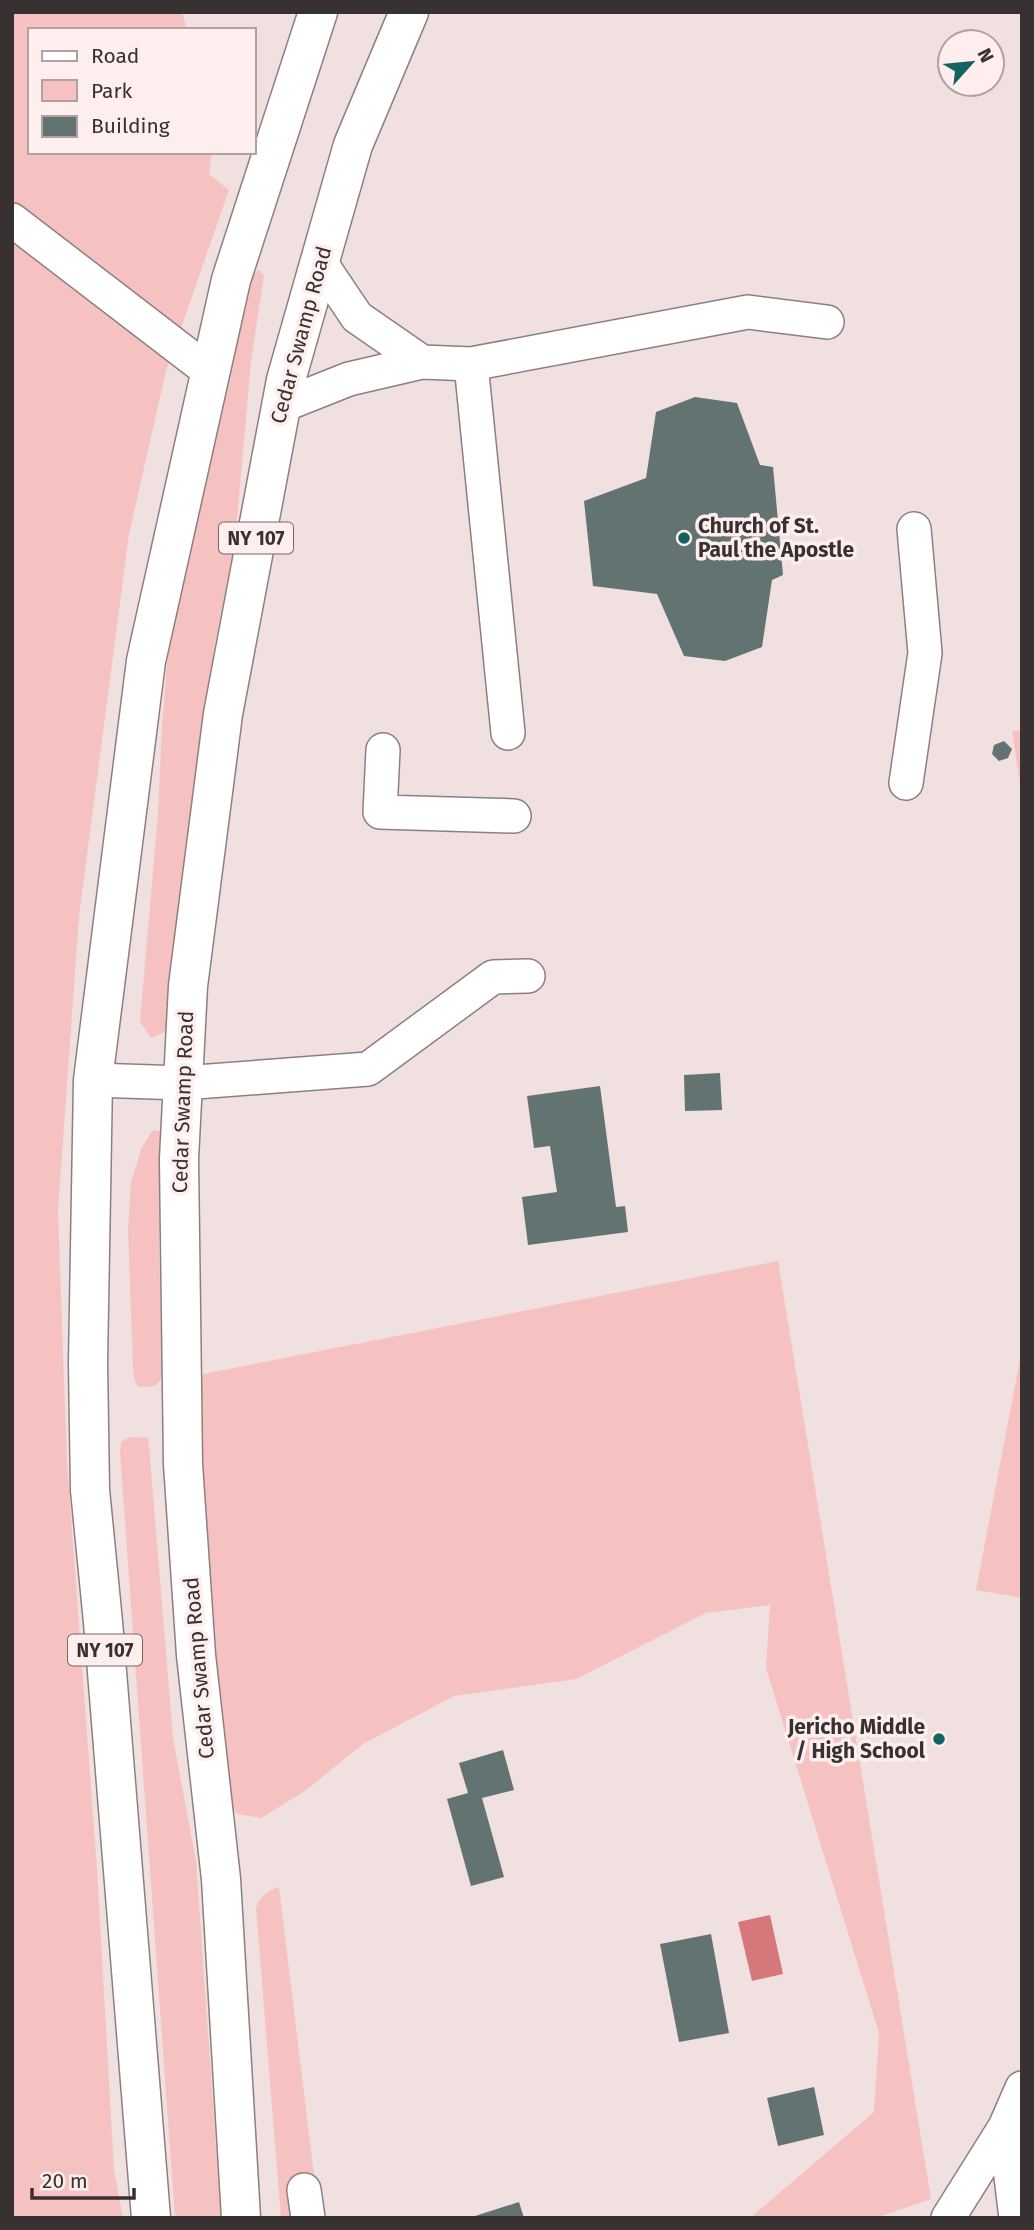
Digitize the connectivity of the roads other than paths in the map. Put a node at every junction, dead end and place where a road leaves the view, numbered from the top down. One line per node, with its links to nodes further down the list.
1 (318, 12): 8 (main road, NY 107)
2 (409, 12): 4 (main road, Cedar Swamp Road / NY 107)
3 (12, 220): 8 (lane)
4 (320, 262): 6 (lane); 9 (main road, Cedar Swamp Road / NY 107)
5 (827, 322): 7 (lane)
6 (422, 362): 7 (lane); 9 (lane)
7 (471, 364): 11 (lane)
8 (211, 372): 16 (main road, NY 107)
9 (281, 406): 17 (main road, Cedar Swamp Road / NY 107)
10 (914, 529): 13 (lane)
11 (508, 733)
12 (383, 750): 14 (lane)
13 (906, 783)
14 (514, 816)
15 (528, 976): 17 (lane)
16 (93, 1080): 17 (lane); 20 (main road, NY 107)
17 (183, 1083): 21 (main road, Cedar Swamp Road / NY 107)
18 (1022, 2088): 19 (lane)
19 (1005, 2127): 22 (lane); 23 (lane)
20 (151, 2218)
21 (241, 2218)
22 (948, 2218)
23 (1016, 2218)

